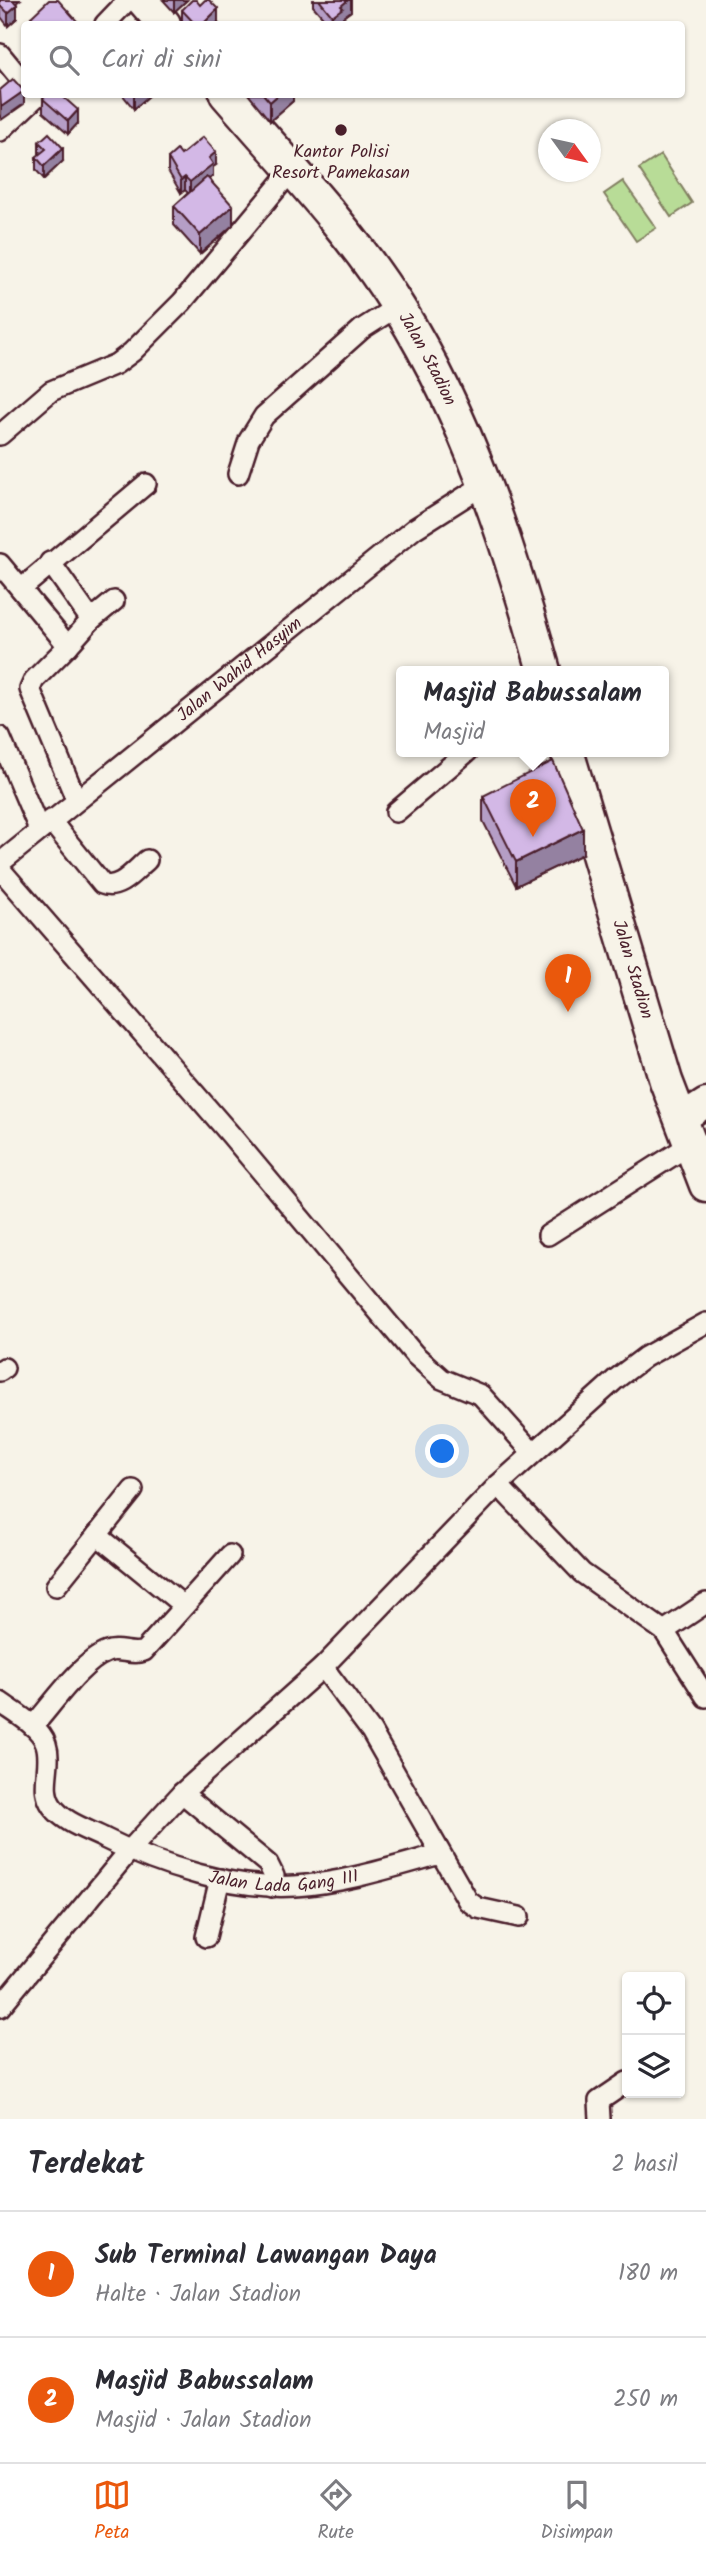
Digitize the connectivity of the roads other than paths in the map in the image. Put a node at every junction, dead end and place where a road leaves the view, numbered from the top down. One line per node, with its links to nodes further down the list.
1 (128, 0): 3 (street)
2 (143, 0): 4 (main road)
3 (108, 21)
4 (161, 21)
5 (0, 54): 6 (street)
6 (21, 77)
7 (29, 98): 9 (street)
8 (229, 98): 10 (main road, Jalan Stadion)
9 (0, 131)
10 (292, 170): 11 (main road, Jalan Stadion); 12 (street)
11 (398, 306): 13 (street); 15 (main road, Jalan Stadion)
12 (0, 435)
13 (238, 474)
14 (145, 484): 16 (street)
15 (485, 484): 22 (main road, Jalan Stadion); 26 (street, Jalan Wahid Hasyim)
16 (50, 562): 18 (street); 20 (street)
17 (0, 564): 18 (street)
18 (21, 589): 21 (street)
19 (114, 601): 20 (street)
20 (91, 620): 21 (street)
21 (68, 646): 26 (street)
22 (542, 666)
23 (0, 737): 28 (street)
24 (461, 757): 27 (street)
25 (569, 757): 32 (main road, Jalan Stadion)
26 (76, 799): 28 (street, Jalan Wahid Hasyim)
27 (397, 812)
28 (44, 825): 29 (street); 30 (street, Jalan Wahid Hasyim)
29 (147, 860)
30 (0, 863)
31 (0, 869): 36 (street)
32 (693, 1122): 33 (main road, Jalan Stadion); 34 (street)
33 (706, 1185)
34 (548, 1235)
35 (706, 1323): 36 (street)
36 (533, 1453): 37 (street)
37 (498, 1485): 44 (street); 45 (street)
38 (133, 1490): 39 (street)
39 (97, 1535): 41 (street); 43 (street)
40 (230, 1555): 43 (street)
41 (56, 1586)
42 (706, 1603): 44 (street)
43 (184, 1606): 48 (street)
44 (664, 1631): 46 (street)
45 (323, 1667): 49 (street); 51 (street)
46 (706, 1697)
47 (0, 1702): 48 (street)
48 (33, 1726): 50 (street, Jalan Lada Gang III)
49 (182, 1793): 50 (street); 53 (street)
50 (129, 1851): 52 (street, Jalan Lada Gang III); 56 (street)
51 (440, 1854): 53 (street, Jalan Lada Gang III); 54 (street)
52 (220, 1879): 53 (street, Jalan Lada Gang III); 55 (street)
53 (272, 1887)
54 (519, 1917)
55 (206, 1937)
56 (0, 2007)
57 (622, 2085): 58 (street)
58 (600, 2119)

